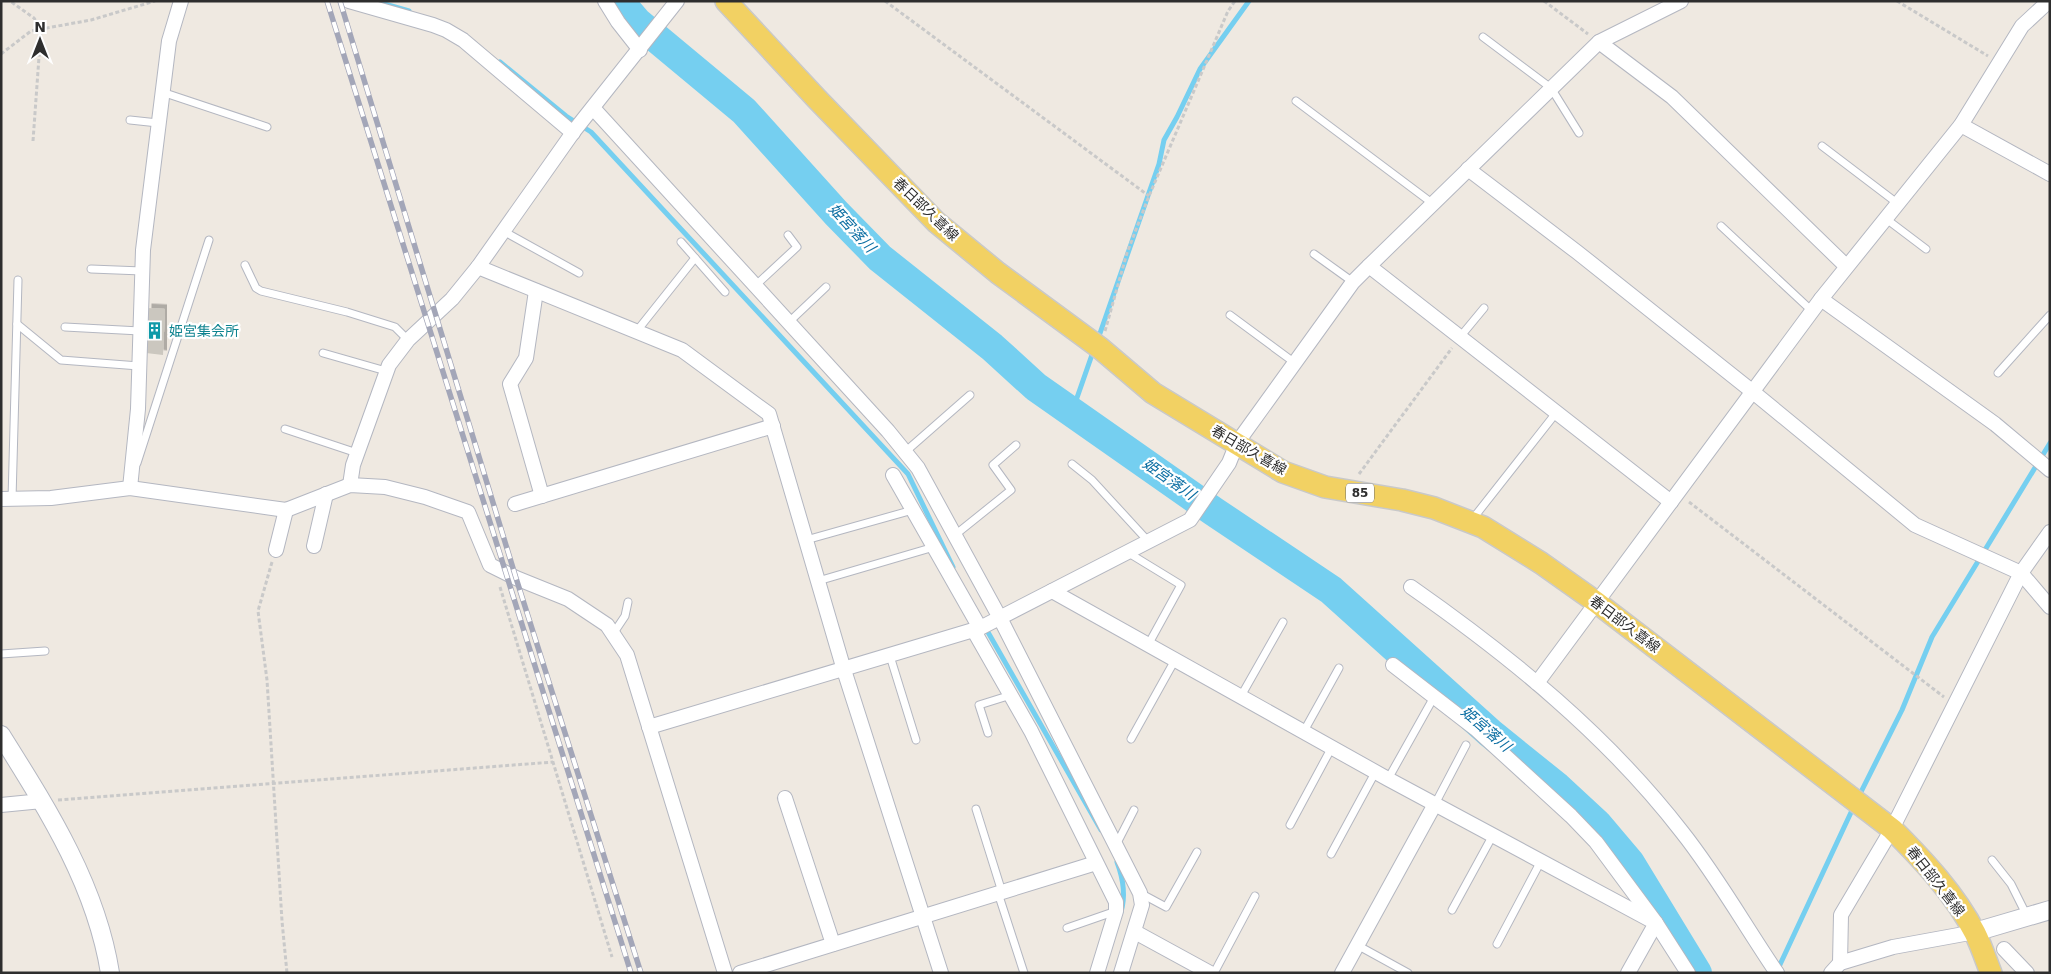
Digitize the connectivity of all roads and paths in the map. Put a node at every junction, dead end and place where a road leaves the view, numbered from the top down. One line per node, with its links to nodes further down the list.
1 (10, 1): 14 (path)
2 (155, 1): 14 (path)
3 (181, 1): 21 (street)
4 (349, 1): 28 (street)
5 (606, 1): 17 (street)
6 (677, 1): 17 (street)
7 (726, 1): 71 (main road, 春日部久喜線 / 85)
8 (885, 1): 34 (path)
9 (1235, 1): 34 (path)
10 (1544, 1): 16 (path)
11 (1681, 1): 16 (street)
12 (1897, 1): 19 (path)
13 (2050, 1): 19 (street)
14 (41, 29): 18 (path); 30 (path)
15 (1483, 37): 20 (lane)
16 (1599, 42): 20 (street); 48 (street)
17 (642, 47): 23 (street)
18 (1, 54)
19 (2000, 63): 26 (street)
20 (1551, 88): 29 (lane); 32 (street)
21 (162, 92): 25 (street); 27 (lane)
22 (1296, 102): 35 (lane)
23 (591, 110): 28 (street); 55 (street)
24 (130, 120): 25 (lane)
25 (158, 124): 51 (street)
26 (1961, 125): 33 (street); 36 (street)
27 (267, 127)
28 (574, 132): 39 (street)
29 (1579, 133)
30 (33, 141)
31 (1822, 146): 36 (lane)
32 (1468, 169): 35 (street); 77 (street)
33 (2050, 174)
34 (1149, 196): 71 (path)
35 (1432, 203): 47 (street)
36 (1897, 203): 37 (street)
37 (1885, 218): 43 (lane); 48 (street)
38 (1721, 226): 61 (lane)
39 (503, 231): 49 (street); 52 (lane)
40 (788, 236): 55 (lane)
41 (209, 240): 90 (lane)
42 (681, 242): 45 (lane)
43 (1926, 249)
44 (1314, 254): 54 (lane)
45 (695, 258): 58 (lane); 68 (lane)
46 (245, 265): 70 (lane)
47 (1368, 266): 54 (street); 69 (street)
48 (1846, 266): 59 (street)
49 (478, 267): 57 (street); 70 (street)
50 (91, 269): 51 (lane)
51 (142, 271): 67 (street)
52 (579, 273)
53 (18, 280): 65 (lane)
54 (1353, 282): 73 (street)
55 (756, 286): 64 (street)
56 (826, 287): 64 (lane)
57 (536, 291): 68 (street); 93 (street)
58 (725, 292)
59 (1821, 299): 61 (street); 87 (street)
60 (1484, 308): 69 (lane)
61 (1812, 311): 77 (street)
62 (1230, 315): 73 (lane)
63 (2050, 315): 76 (lane)
64 (790, 322): 84 (street)
65 (16, 324): 74 (lane); 95 (lane)
66 (65, 327): 67 (lane)
67 (140, 331): 74 (street)
68 (636, 332): 80 (street)
69 (1460, 337): 79 (street); 91 (path)
70 (408, 340): 75 (street)
71 (1100, 348): 82 (main road, 春日部久喜線 / 85)
72 (323, 354): 75 (lane)
73 (1295, 363): 82 (street)
74 (139, 366): 90 (street)
75 (386, 371): 85 (street)
76 (1998, 373)
77 (1753, 392): 94 (street); 109 (street)
78 (970, 395): 84 (lane)
79 (1556, 413): 94 (street); 99 (lane)
80 (773, 426): 93 (street); 102 (street)
81 (285, 429): 85 (lane)
82 (1237, 443): 91 (main road, 春日部久喜線 / 85); 103 (street)
83 (1016, 445): 101 (lane)
84 (905, 452): 101 (street)
85 (357, 453): 89 (street)
86 (1072, 464): 103 (lane)
87 (2050, 470)
88 (893, 475): 98 (street)
89 (350, 485): 92 (street); 108 (street)
90 (130, 488): 95 (street); 97 (street)
91 (1347, 490): 99 (main road, 春日部久喜線 / 85)
92 (326, 494): 97 (street); 104 (street)
93 (542, 496): 96 (street)
94 (1674, 498): 114 (street); 132 (path)
95 (7, 499)
96 (515, 504)
97 (286, 510): 106 (street)
98 (913, 510): 102 (lane); 105 (street)
99 (1470, 522): 114 (main road, 春日部久喜線 / 85)
100 (2050, 532): 109 (street)
101 (955, 535): 116 (street)
102 (806, 540): 110 (street)
103 (1148, 541): 107 (street)
104 (314, 546)
105 (934, 547): 110 (lane); 118 (street)
106 (276, 550): 144 (path)
107 (1127, 552): 112 (street); 120 (lane)
108 (494, 567): 119 (street); 141 (path)
109 (2021, 573): 115 (street); 132 (street)
110 (818, 581): 127 (street)
111 (1411, 587): 128 (street)
112 (1052, 591): 116 (street); 120 (street)
113 (628, 602): 119 (lane)
114 (1596, 602): 128 (street); 152 (main road, 春日部久喜線 / 85)
115 (2050, 607)
116 (998, 619): 118 (street); 154 (street)
117 (1283, 622): 130 (lane)
118 (977, 630): 123 (street); 129 (street)
119 (613, 634): 133 (street)
120 (1148, 644): 124 (street)
121 (45, 651): 122 (lane)
122 (1, 654)
123 (890, 656): 127 (street); 138 (lane)
124 (1175, 660): 130 (street); 137 (lane)
125 (1393, 665): 131 (street)
126 (1339, 668): 134 (lane)
127 (844, 670): 133 (street); 166 (street)
128 (1537, 683): 191 (street)
129 (1010, 695): 135 (lane); 158 (street)
130 (1241, 696): 134 (street)
131 (1434, 697): 143 (lane); 168 (street)
132 (1955, 705): 152 (street)
133 (650, 727): 180 (street)
134 (1304, 731): 140 (street)
135 (988, 733)
136 (1, 736): 146 (street)
137 (1131, 739)
138 (916, 740)
139 (1466, 745): 147 (lane)
140 (1332, 747): 142 (street); 151 (lane)
141 (553, 762): 144 (path); 176 (path)
142 (1376, 771): 143 (street); 156 (lane)
143 (1388, 779): 147 (street)
144 (273, 784): 146 (path); 179 (path)
145 (785, 798): 172 (street)
146 (42, 801): 148 (street); 178 (street)
147 (1435, 804): 153 (street); 174 (street)
148 (1, 805)
149 (976, 809): 160 (lane)
150 (1134, 810): 154 (lane)
151 (1290, 825)
152 (1892, 829): 171 (main road, 春日部久喜線 / 85); 177 (street)
153 (1493, 835): 159 (street); 163 (lane)
154 (1116, 845): 161 (street)
155 (1197, 852): 161 (lane)
156 (1331, 854)
157 (1992, 860): 167 (lane)
158 (1096, 862): 160 (street); 165 (street)
159 (1542, 862): 168 (street); 173 (lane)
160 (1000, 892): 166 (street); 183 (lane)
161 (1140, 893): 170 (street)
162 (1255, 896): 186 (lane)
163 (1452, 910)
164 (2050, 910): 167 (street)
165 (1116, 911): 169 (lane); 184 (street)
166 (923, 916): 172 (street); 182 (street)
167 (2028, 917): 171 (street)
168 (1656, 923): 189 (street); 190 (street)
169 (1067, 928)
170 (1135, 932): 185 (street); 186 (street)
171 (1975, 932): 177 (street); 192 (main road, 春日部久喜線 / 85)
172 (833, 944): 181 (street)
173 (1497, 944)
174 (1358, 945): 187 (street); 188 (lane)
175 (2004, 949): 193 (street)
176 (612, 957)
177 (1836, 968)
178 (110, 973)
179 (288, 973)
180 (725, 973)
181 (740, 973)
182 (941, 973)
183 (1024, 973)
184 (1097, 973)
185 (1121, 973)
186 (1212, 973)
187 (1342, 973)
188 (1408, 973)
189 (1628, 973)
190 (1688, 973)
191 (1777, 973)
192 (1991, 973)
193 (2027, 973)

